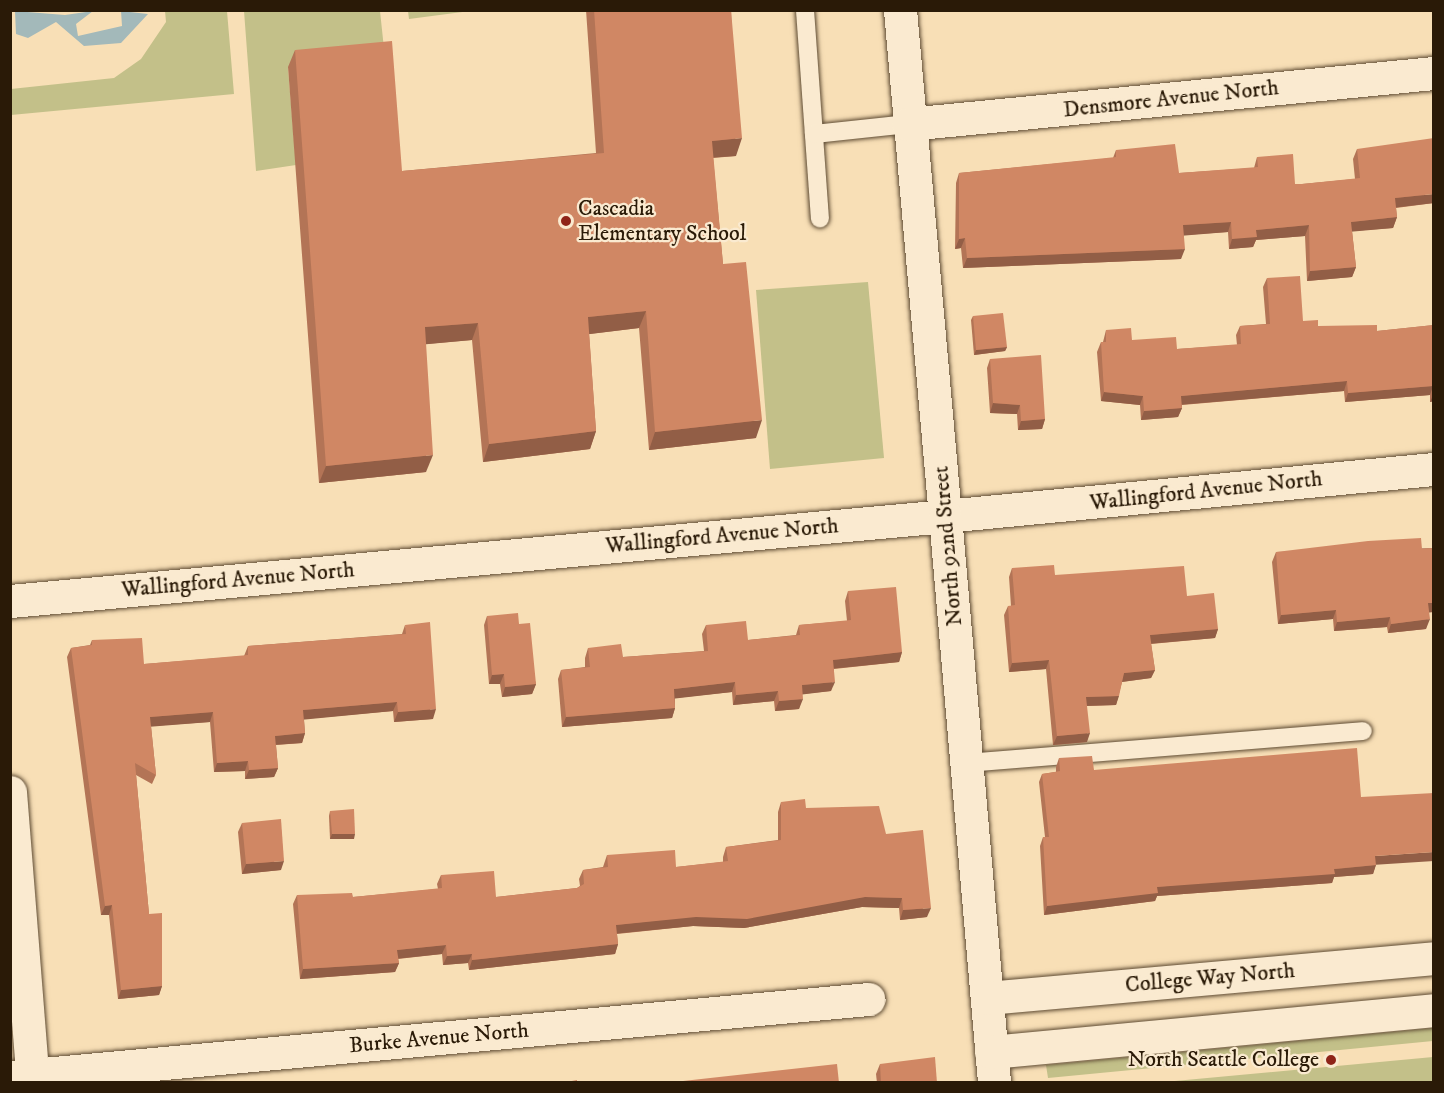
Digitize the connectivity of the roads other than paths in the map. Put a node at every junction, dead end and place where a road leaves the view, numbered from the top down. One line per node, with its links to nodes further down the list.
1 (805, 10): 5 (lane)
2 (900, 10): 4 (street, North 92nd Street)
3 (1434, 73): 4 (street, Densmore Avenue North)
4 (908, 124): 5 (lane); 8 (street, North 92nd Street)
5 (814, 134): 6 (lane)
6 (820, 218)
7 (1434, 469): 8 (street, Wallingford Avenue North)
8 (945, 516): 9 (street, Wallingford Avenue North); 11 (street, North 92nd Street)
9 (10, 601)
10 (1363, 731): 11 (lane)
11 (966, 763): 15 (street, North 92nd Street)
12 (10, 792): 18 (street)
13 (1434, 958): 15 (street, College Way North)
14 (868, 999): 18 (street, Burke Avenue North)
15 (987, 999): 17 (street, North 92nd Street)
16 (1434, 1010): 17 (street)
17 (992, 1067)
18 (25, 1078)

